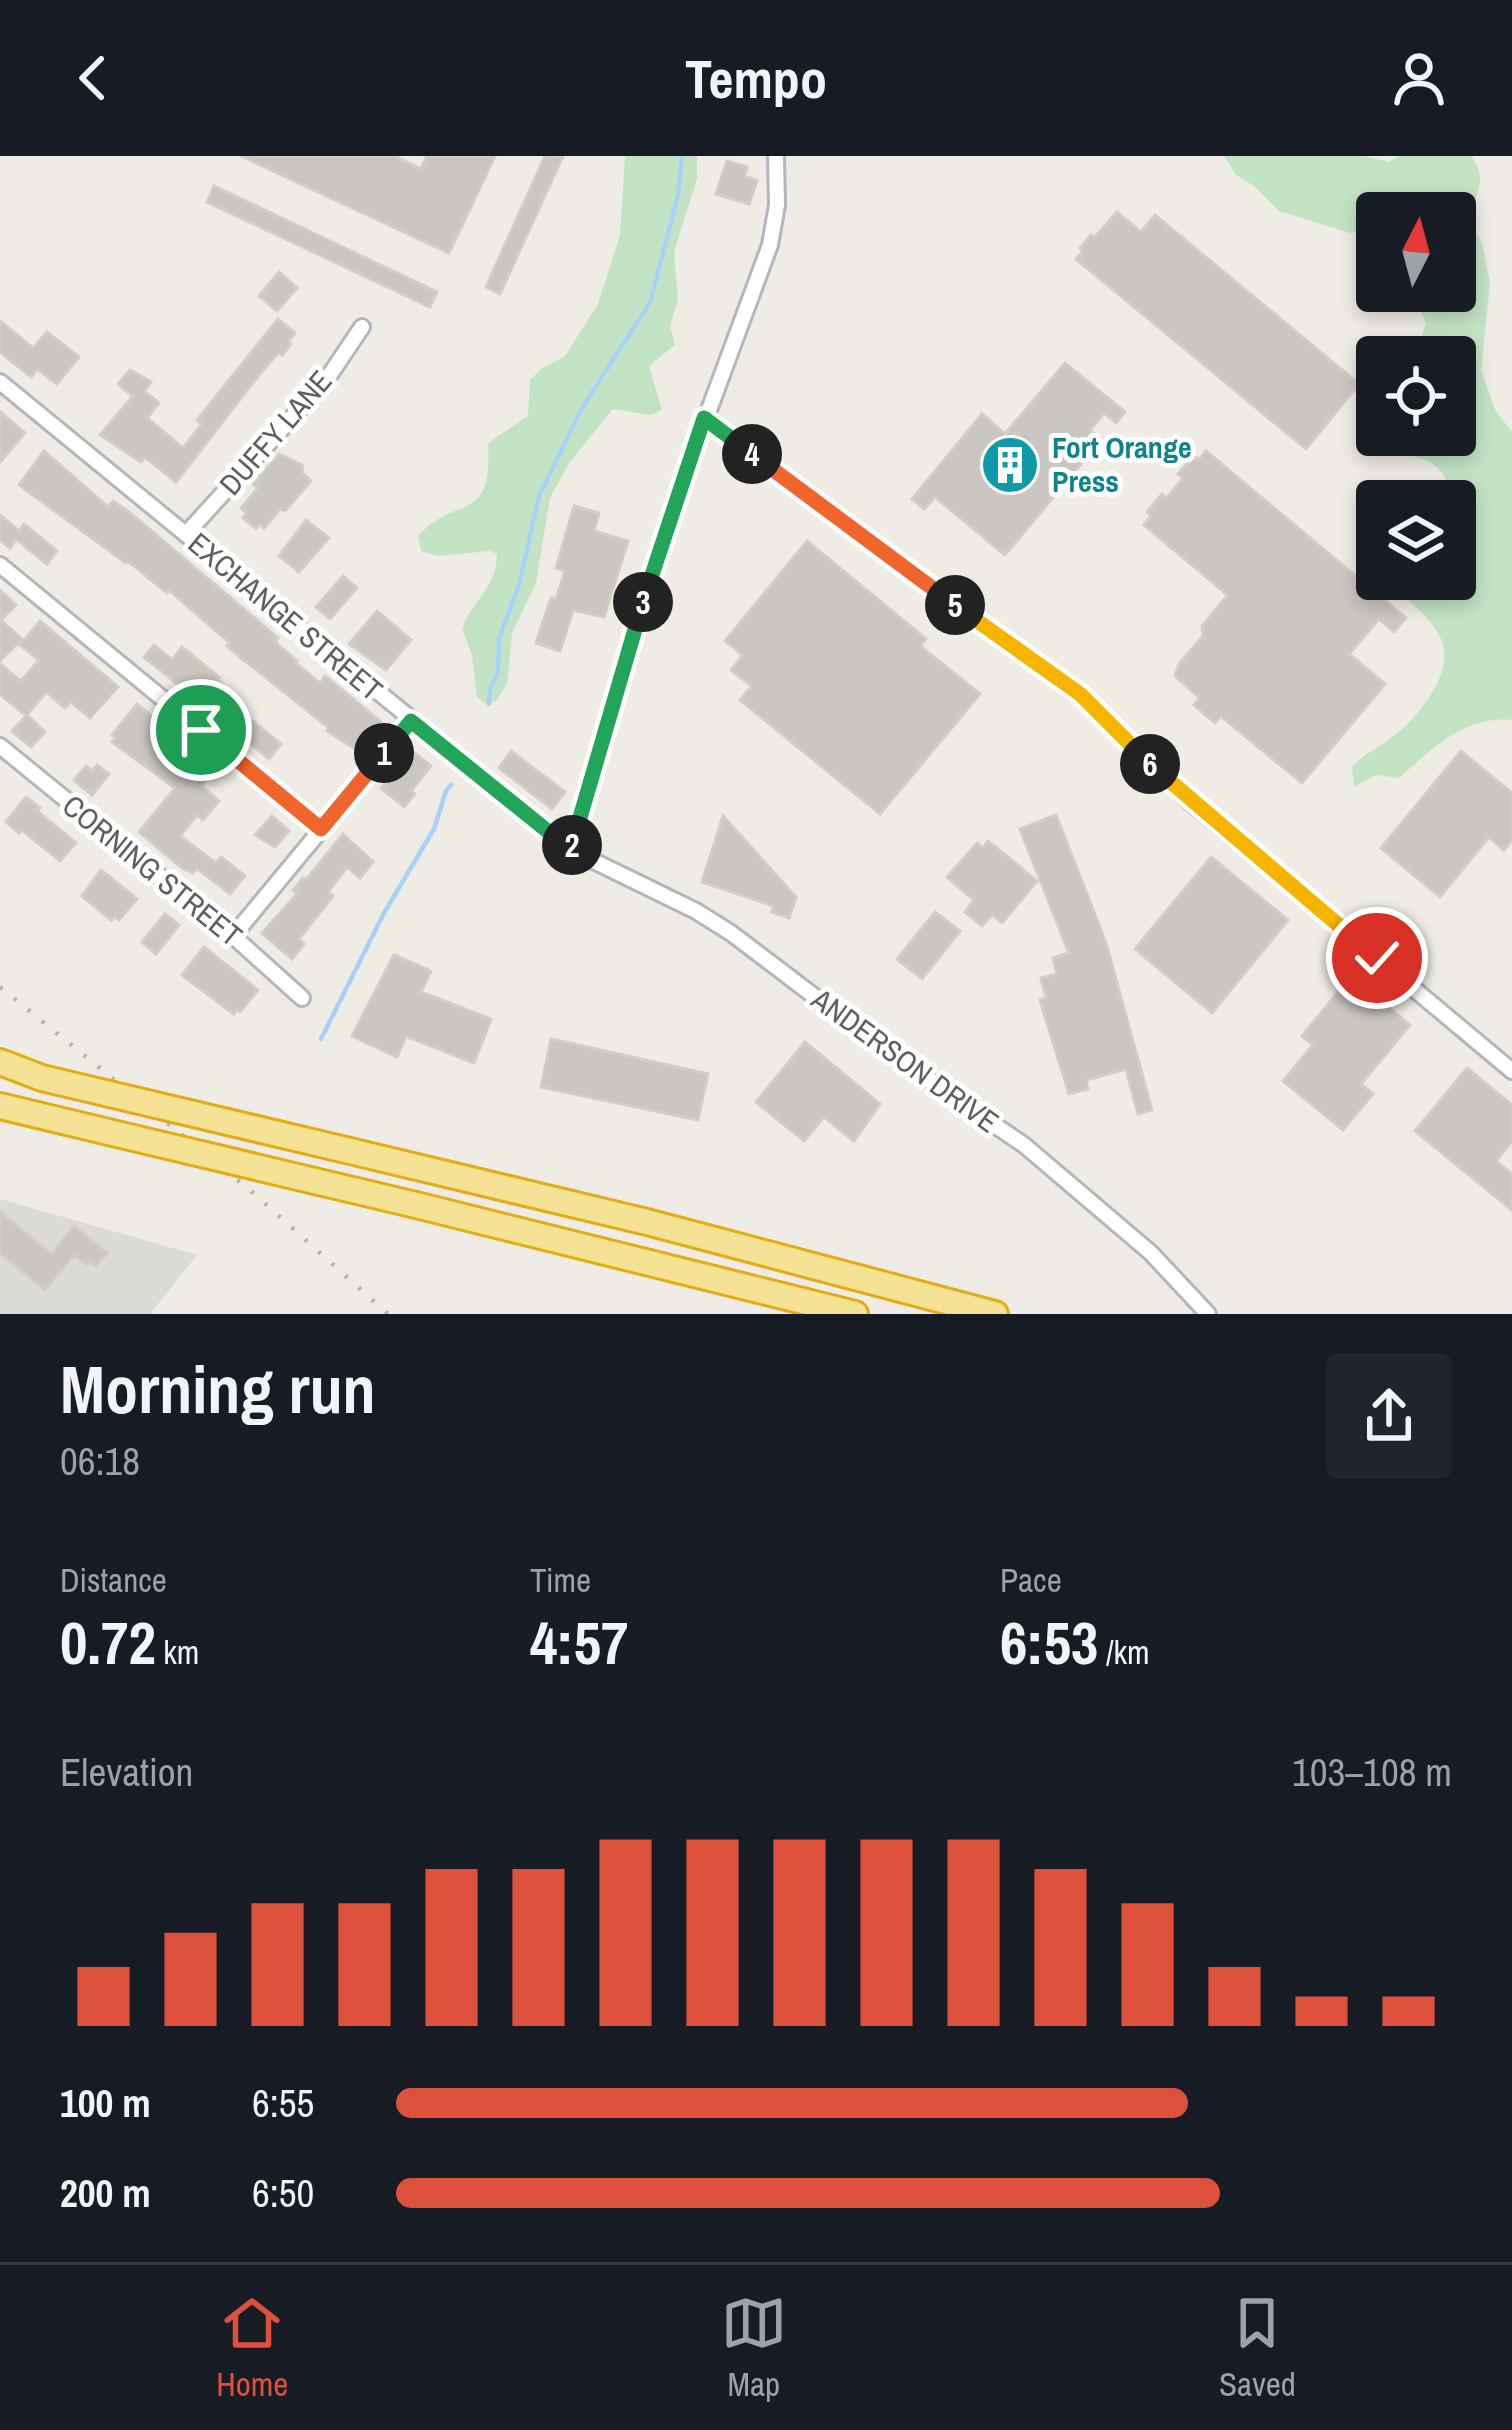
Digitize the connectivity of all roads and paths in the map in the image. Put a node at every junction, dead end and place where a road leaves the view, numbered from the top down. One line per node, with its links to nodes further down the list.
1 (776, 156): 4 (street)
2 (362, 328): 5 (street, DUFFY LANE)
3 (0, 382): 5 (street, EXCHANGE STREET)
4 (704, 418): 10 (street); 14 (street)
5 (186, 534): 7 (street, EXCHANGE STREET)
6 (0, 565): 9 (street)
7 (411, 721): 9 (street); 10 (street, EXCHANGE STREET)
8 (0, 746): 11 (street, CORNING STREET)
9 (321, 829): 11 (street)
10 (571, 850): 18 (street, ANDERSON DRIVE)
11 (233, 936): 12 (street, CORNING STREET)
12 (302, 998)
13 (0, 1065): 17 (highway, bridge)
14 (1512, 1071)
15 (0, 1106): 16 (highway, bridge)
16 (855, 1314)
17 (995, 1314)
18 (1208, 1314)

